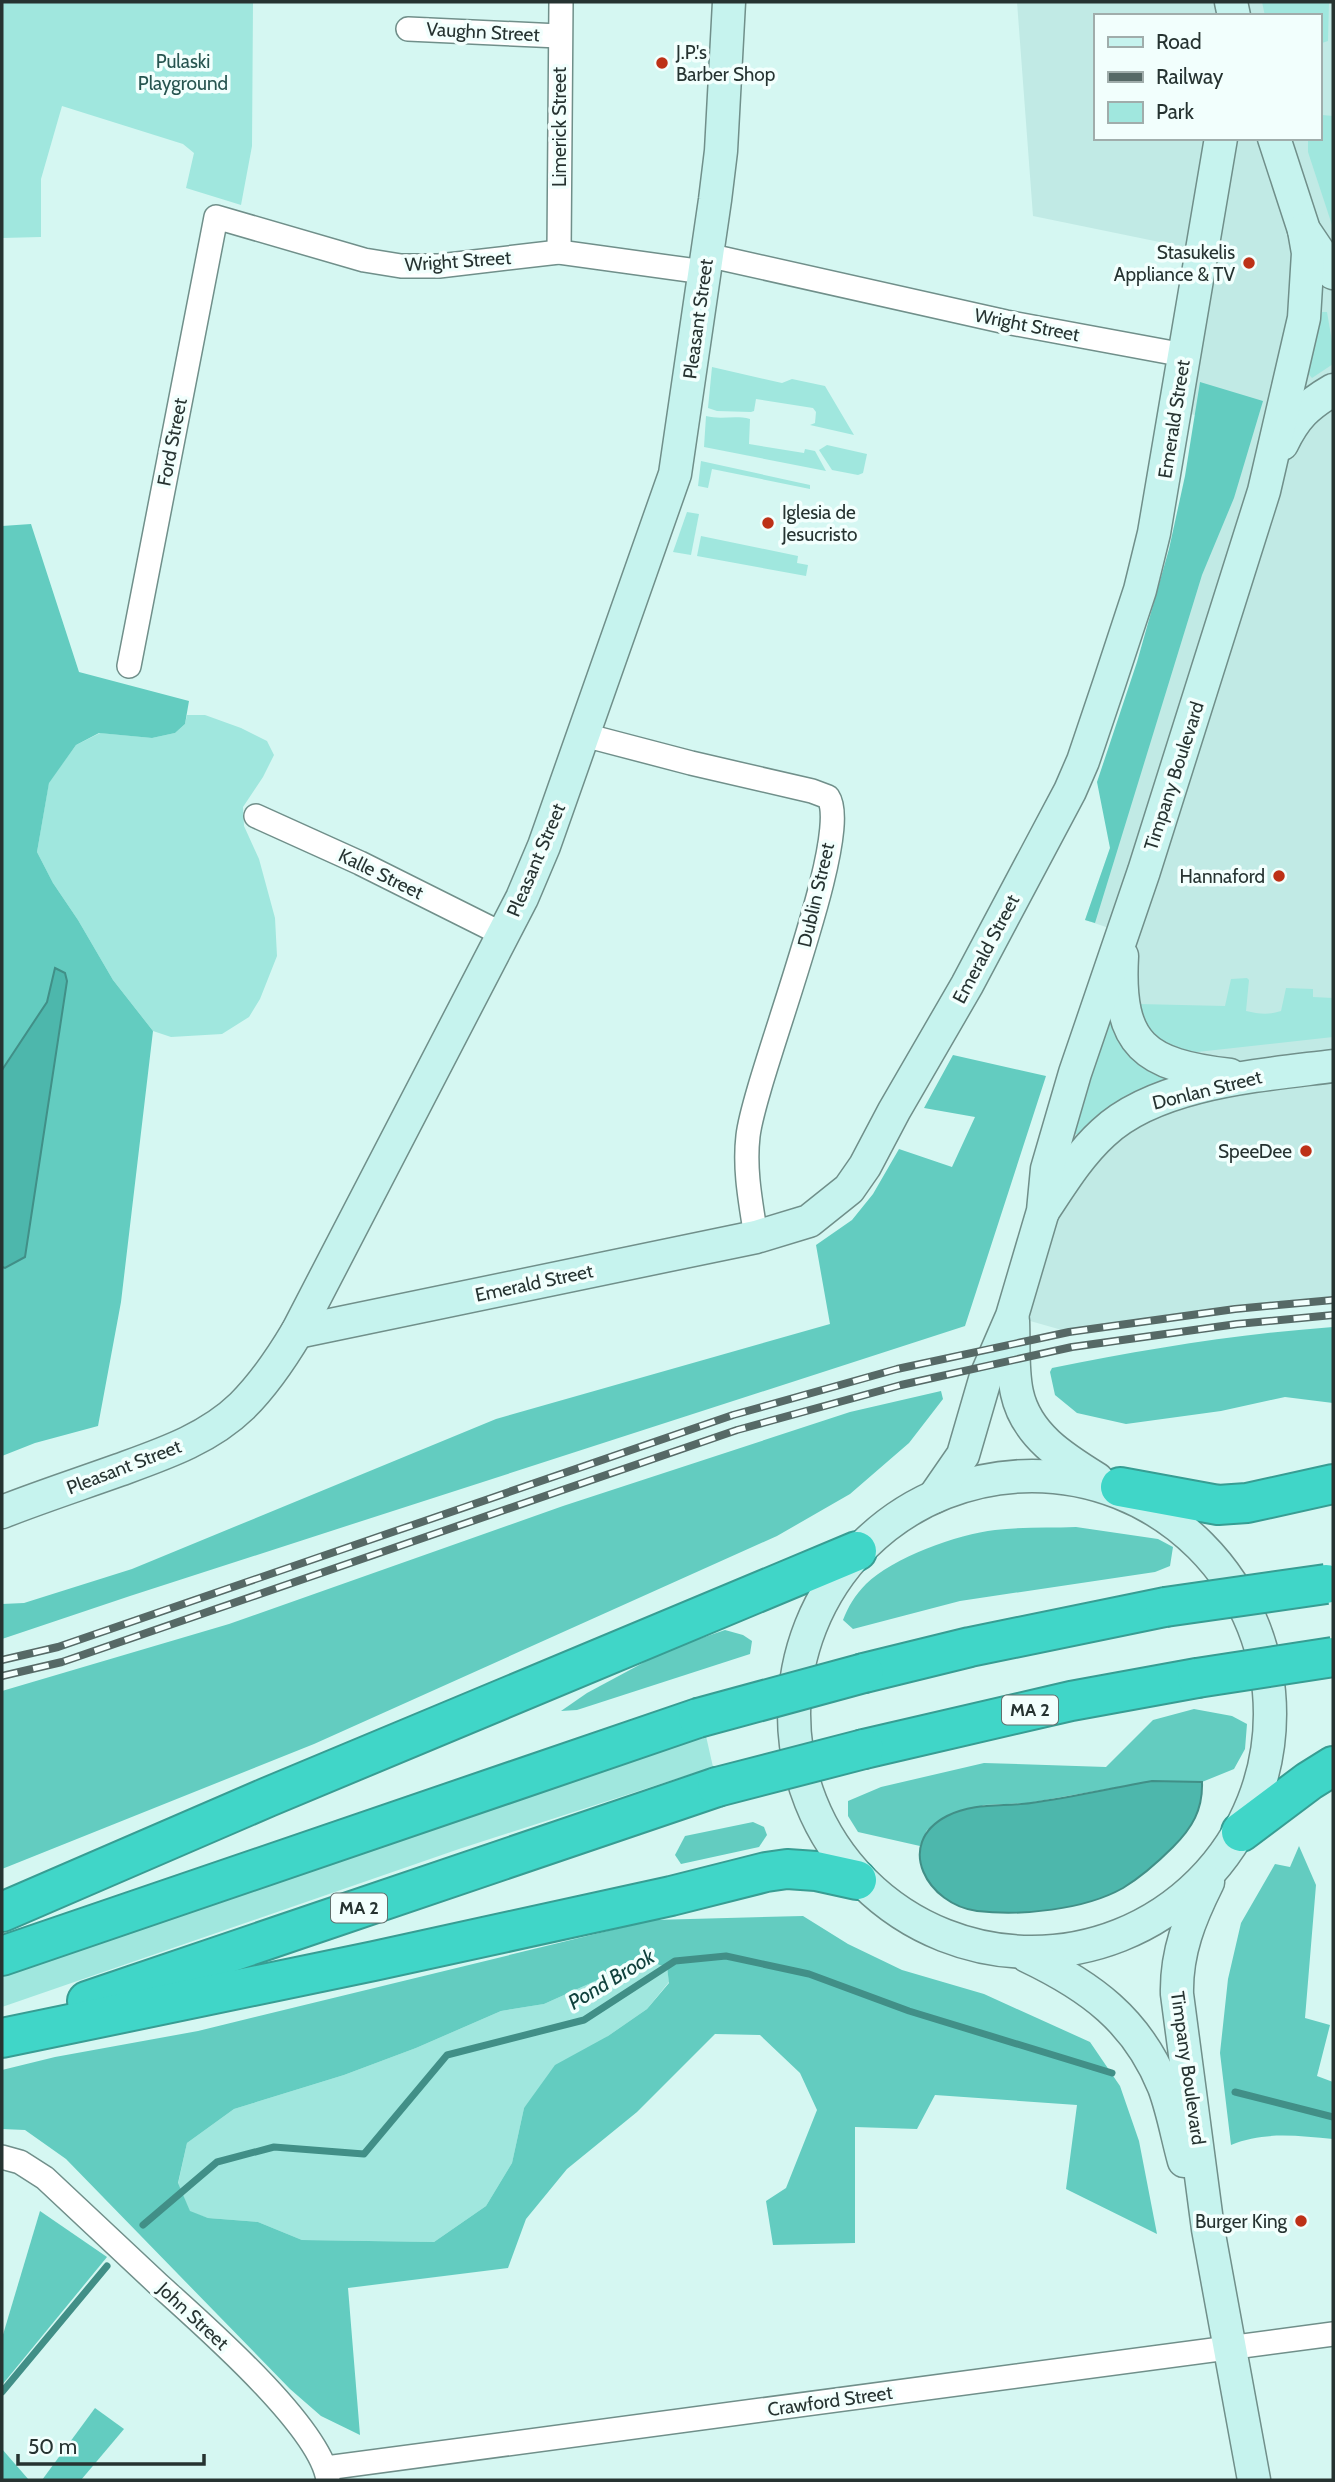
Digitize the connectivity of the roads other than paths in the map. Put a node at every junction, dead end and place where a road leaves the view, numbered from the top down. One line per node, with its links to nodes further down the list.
1 (561, 2): 4 (street, Limerick Street)
2 (729, 2): 10 (main road, Pleasant Street)
3 (408, 29): 4 (street, Vaughn Street)
4 (559, 36): 9 (street, Limerick Street)
5 (1222, 140): 12 (main road, Emerald Street)
6 (1275, 140): 8 (main road)
7 (216, 218): 9 (street, Wright Street); 15 (street, Ford Street)
8 (1304, 230): 11 (main road); 14 (main road, Timpany Boulevard)
9 (559, 252): 10 (street, Wright Street)
10 (706, 264): 12 (street, Wright Street); 16 (main road, Pleasant Street)
11 (1333, 273)
12 (1184, 355): 23 (main road, Emerald Street)
13 (1333, 390): 14 (main road)
14 (1264, 491): 18 (main road, Timpany Boulevard)
15 (129, 666)
16 (584, 735): 19 (main road, Pleasant Street); 23 (street, Dublin Street)
17 (256, 816): 19 (street, Kalle Street)
18 (1124, 923): 21 (main road); 22 (main road, Timpany Boulevard)
19 (504, 935): 25 (main road, Pleasant Street)
20 (1333, 1066): 21 (main road, Donlan Street)
21 (1247, 1076): 22 (main road, Donlan Street)
22 (1043, 1211): 24 (main road, Timpany Boulevard)
23 (756, 1237): 25 (main road, Emerald Street)
24 (1012, 1316): 26 (main road, Timpany Boulevard); 28 (main road, Timpany Boulevard)
25 (297, 1332): 29 (main road, Pleasant Street)
26 (1111, 1484): 27 (highway); 28 (main road); 34 (main road, Timpany Boulevard)
27 (1333, 1484)
28 (934, 1497): 30 (main road)
29 (2, 1512)
30 (857, 1551): 36 (main road); 37 (highway)
31 (1330, 1584): 38 (highway, bridge)
32 (1333, 1657): 40 (highway, MA 2, bridge)
33 (1333, 1766): 34 (highway)
34 (1241, 1832): 35 (main road, Timpany Boulevard)
35 (1213, 1871): 39 (main road); 43 (main road, Timpany Boulevard)
36 (857, 1880): 39 (main road); 41 (highway)
37 (2, 1912)
38 (2, 1956)
39 (1027, 1956): 43 (main road, Timpany Boulevard)
40 (2, 2030)
41 (2, 2038)
42 (2, 2157): 46 (street, John Street)
43 (1208, 2229): 45 (main road, Timpany Boulevard)
44 (1333, 2334): 45 (street, Crawford Street)
45 (1229, 2347): 46 (street, Crawford Street); 47 (main road, Timpany Boulevard)
46 (327, 2474)
47 (1254, 2480)

